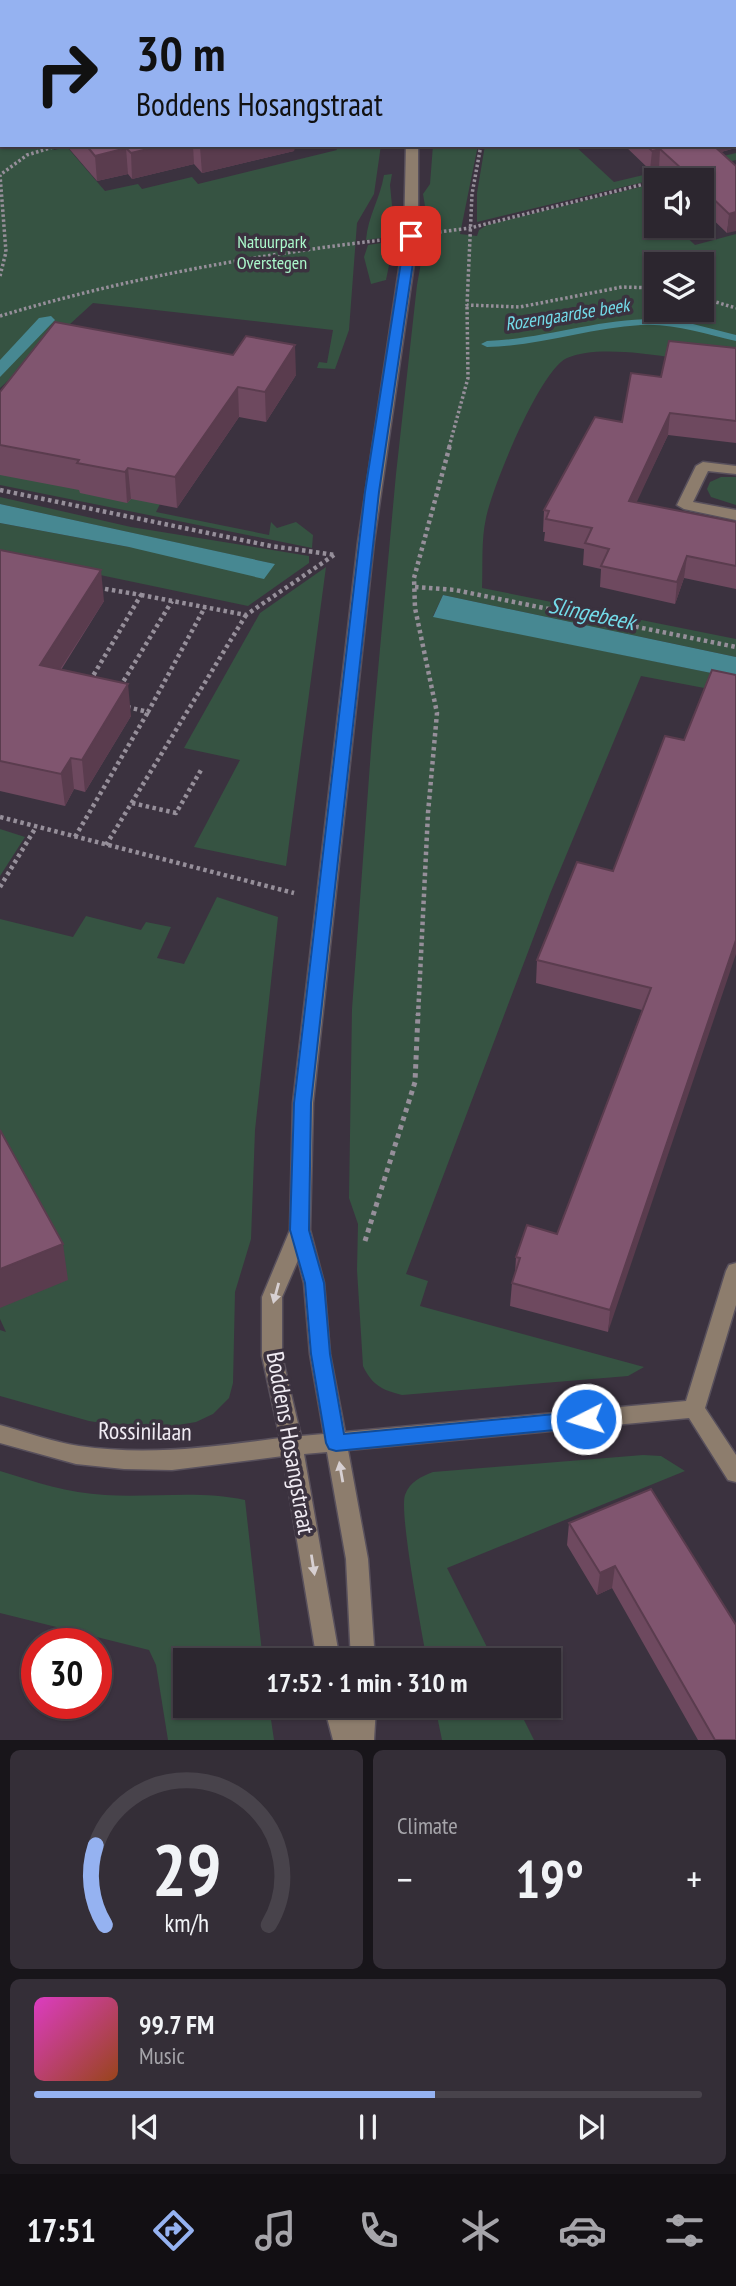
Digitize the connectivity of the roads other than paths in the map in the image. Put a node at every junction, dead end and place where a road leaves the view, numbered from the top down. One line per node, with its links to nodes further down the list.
1 (412, 147): 4 (street, Boddens Hosangstraat)
2 (736, 470): 3 (street)
3 (736, 516)
4 (300, 1230): 8 (street, Boddens Hosangstraat); 9 (street, Boddens Hosangstraat, one-way to 9)
5 (736, 1271): 6 (street)
6 (694, 1409): 8 (street, Rossinilaan); 10 (street)
7 (0, 1434): 9 (street, Rossinilaan)
8 (336, 1443): 9 (street, Rossinilaan); 12 (street, Boddens Hosangstraat, one-way to 8)
9 (292, 1447): 11 (street, Boddens Hosangstraat, one-way to 11)
10 (736, 1473)
11 (327, 1648)
12 (362, 1648)
13 (339, 1718): 15 (street)
14 (363, 1718): 16 (street)
15 (345, 1740)
16 (362, 1740)

